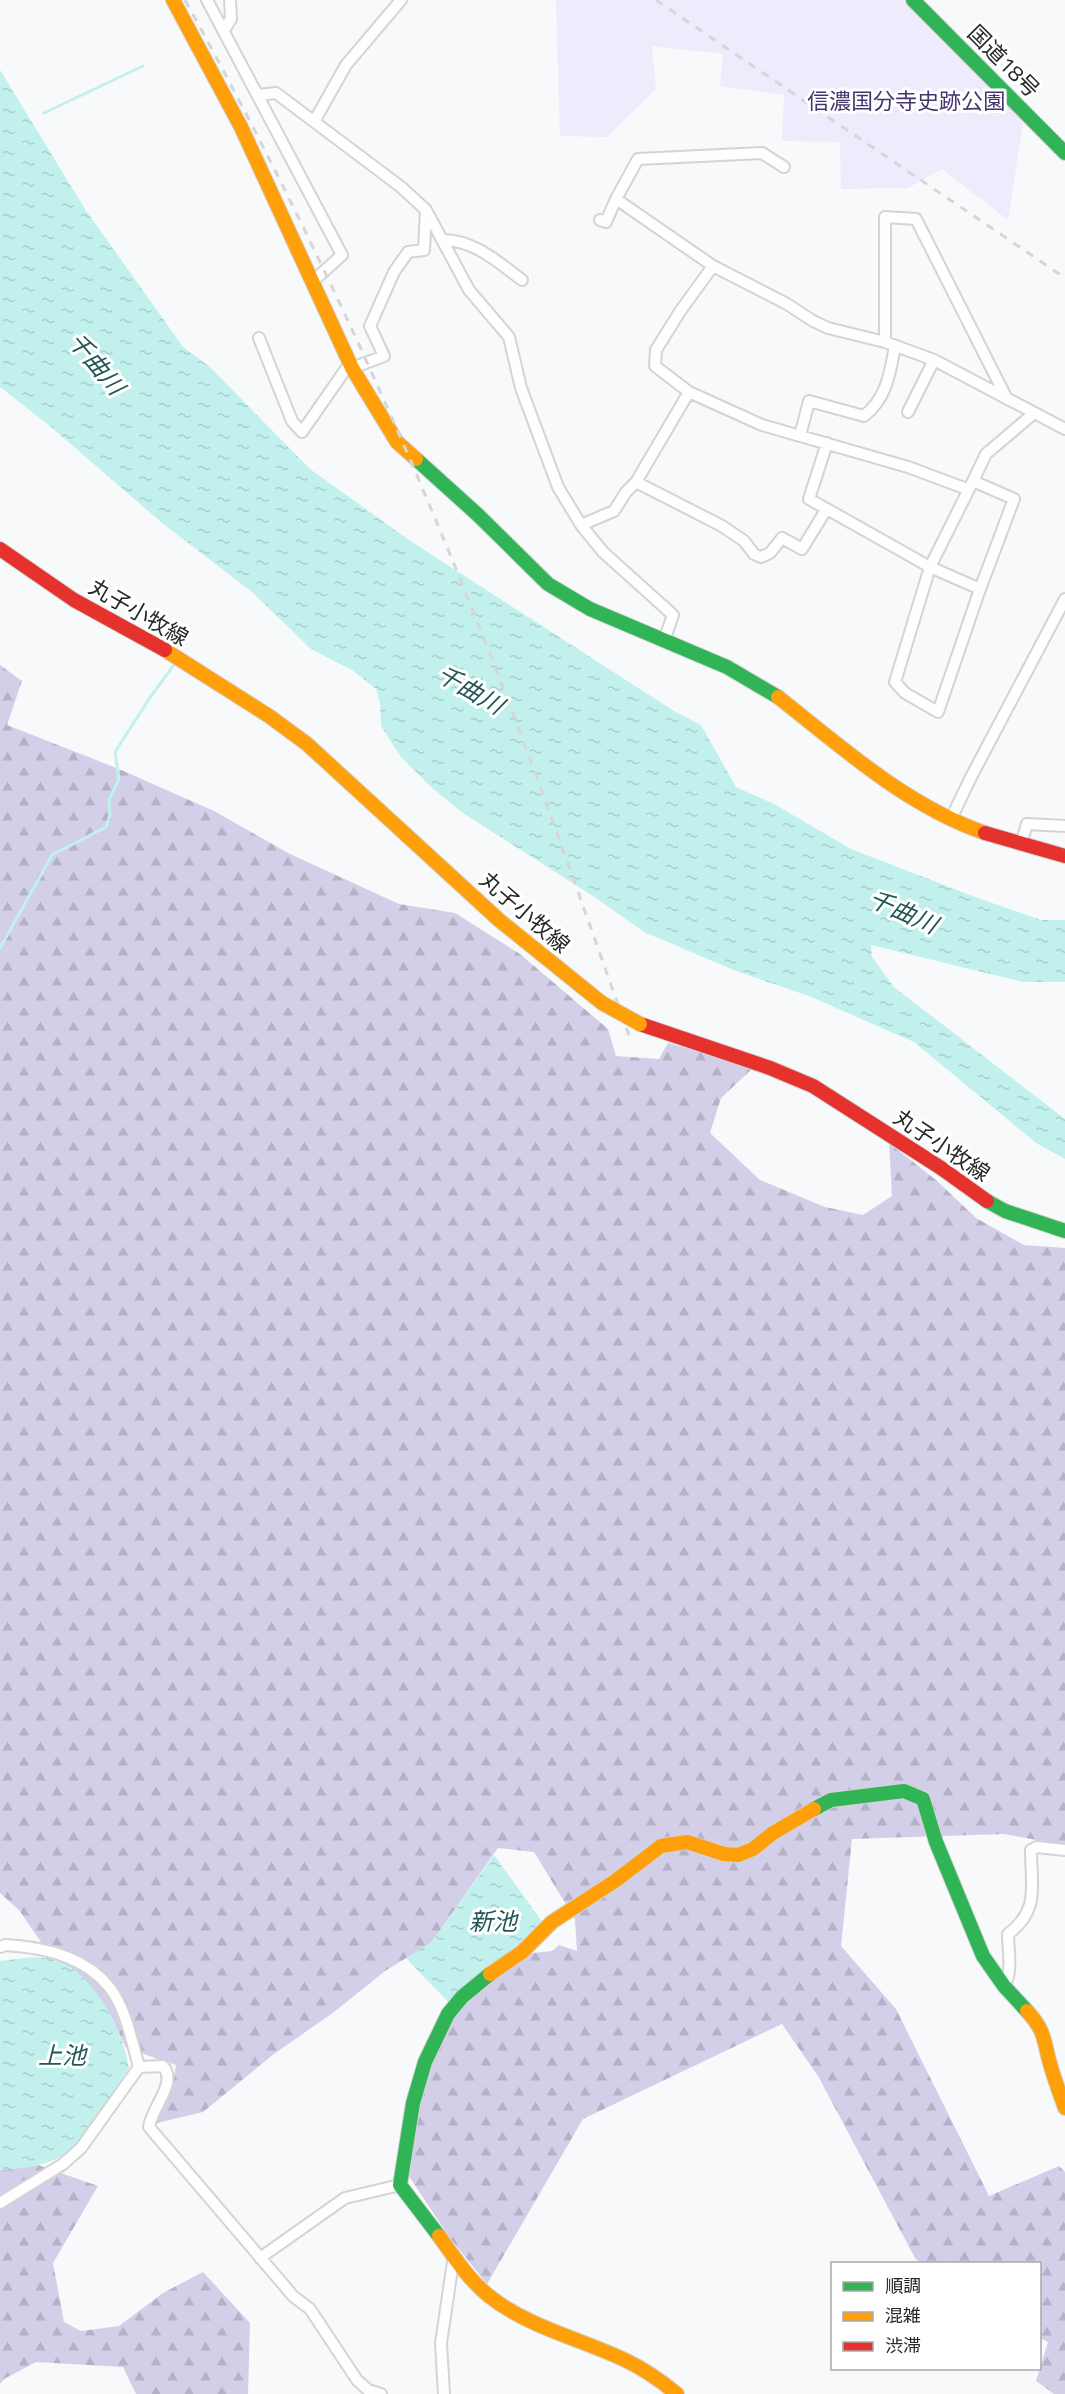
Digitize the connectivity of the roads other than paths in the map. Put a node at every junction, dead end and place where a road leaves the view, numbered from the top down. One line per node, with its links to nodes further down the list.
1 (173, 0): 17 (main road)
2 (207, 0): 6 (street)
3 (230, 0): 6 (street)
4 (401, 0): 8 (street)
5 (913, 0): 9 (main road, 国道18号)
6 (224, 30): 7 (street)
7 (258, 96): 8 (street); 17 (street)
8 (315, 120): 12 (street)
9 (1065, 153)
10 (784, 167): 11 (street)
11 (616, 200): 13 (street); 15 (street)
12 (426, 210): 14 (street); 21 (street)
13 (600, 220)
14 (443, 240): 16 (street); 32 (street)
15 (713, 266): 19 (street); 22 (street)
16 (522, 280)
17 (312, 282): 21 (main road)
18 (260, 338): 21 (street)
19 (890, 344): 20 (street); 23 (street); 27 (street)
20 (934, 360): 23 (street); 24 (street)
21 (351, 366): 37 (main road)
22 (689, 392): 27 (street); 29 (street)
23 (1007, 399): 25 (street)
24 (908, 411)
25 (1033, 414): 26 (street); 30 (street)
26 (1065, 429)
27 (800, 436): 28 (street)
28 (826, 443): 30 (street); 31 (street)
29 (636, 482): 31 (street); 32 (street)
30 (970, 485): 34 (street); 35 (street)
31 (826, 510): 34 (street)
32 (581, 525): 37 (street)
33 (0, 549): 42 (main road, 丸子小牧線, bridge)
34 (930, 567): 35 (street); 35 (street)
35 (980, 589)
36 (1065, 598): 38 (street)
37 (664, 641): 38 (main road)
38 (951, 819): 40 (main road)
39 (1065, 826): 40 (street)
40 (1021, 844): 41 (main road)
41 (1065, 856)
42 (1065, 1231)
43 (1065, 1850): 45 (street)
44 (2, 1943): 46 (street)
45 (1004, 1986): 47 (main road); 48 (main road)
46 (139, 2067): 49 (street); 51 (street)
47 (1065, 2108)
48 (400, 2185): 50 (main road); 51 (street)
49 (0, 2203)
50 (454, 2255): 53 (street); 54 (main road)
51 (260, 2258): 52 (street)
52 (381, 2394)
53 (444, 2394)
54 (677, 2394)

